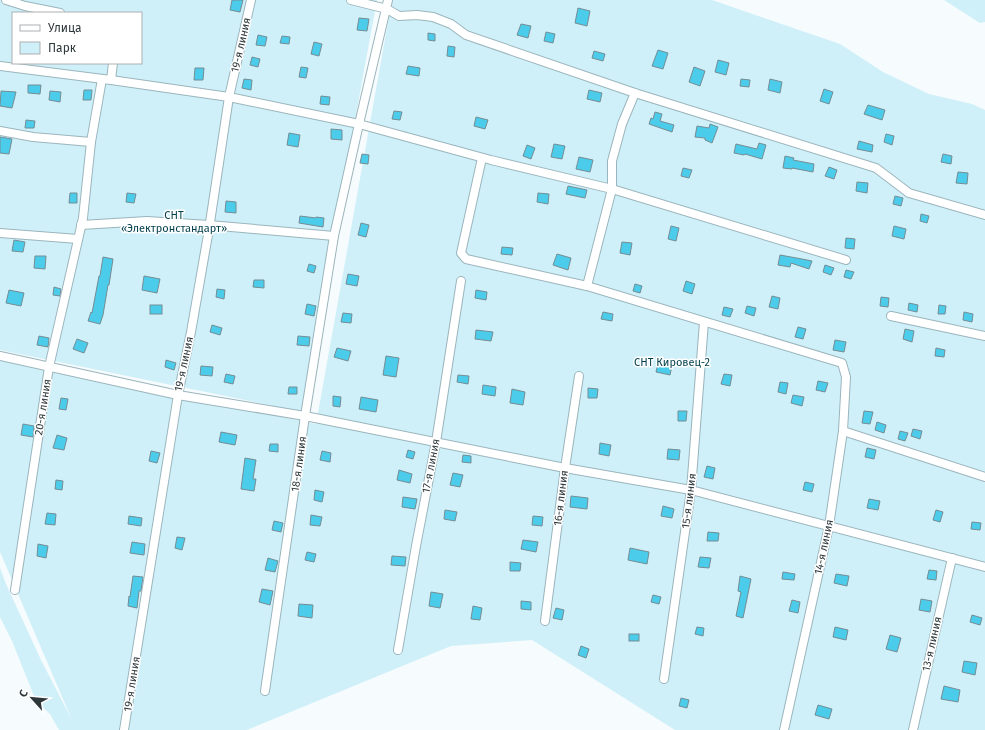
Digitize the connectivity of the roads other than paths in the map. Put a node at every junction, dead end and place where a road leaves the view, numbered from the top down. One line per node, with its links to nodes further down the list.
1 (6, 0): 6 (street)
2 (252, 0): 12 (street, 19-я линия)
3 (351, 0): 5 (street)
4 (388, 0): 5 (street, 18-я линия)
5 (387, 9): 11 (street); 13 (street, 18-я линия)
6 (55, 12)
7 (113, 64): 10 (street)
8 (0, 66): 9 (street)
9 (102, 79): 10 (street); 15 (street, 20-я линия)
10 (111, 80): 12 (street)
11 (635, 93): 17 (street); 18 (street)
12 (229, 97): 13 (street); 20 (street, 19-я линия)
13 (359, 124): 16 (street); 22 (street, 18-я линия)
14 (0, 131): 15 (street)
15 (91, 142): 19 (street, 20-я линия)
16 (482, 158): 17 (street); 26 (street)
17 (612, 189): 24 (street); 26 (street)
18 (985, 215)
19 (81, 225): 20 (street); 23 (street, 20-я линия)
20 (209, 225): 22 (street); 33 (street, 19-я линия)
21 (0, 233): 23 (street)
22 (334, 236): 34 (street, 18-я линия)
23 (78, 239): 31 (street, 20-я линия)
24 (846, 260)
25 (461, 281): 36 (street, 17-я линия)
26 (587, 286): 28 (street)
27 (891, 316): 29 (street)
28 (704, 322): 35 (street, 14-я линия); 39 (street, 15-я линия)
29 (985, 336)
30 (0, 356): 31 (street)
31 (50, 367): 33 (street); 43 (street, 20-я линия)
32 (580, 376): 37 (street, 16-я линия)
33 (178, 395): 34 (street); 48 (street, 19-я линия)
34 (305, 416): 36 (street); 47 (street, 18-я линия)
35 (843, 431): 38 (street); 40 (street, 14-я линия)
36 (436, 442): 37 (street); 45 (street, 17-я линия)
37 (564, 468): 39 (street); 44 (street, 16-я линия)
38 (985, 477)
39 (691, 490): 40 (street); 46 (street, 15-я линия)
40 (829, 526): 41 (street); 49 (street, 14-я линия)
41 (952, 558): 42 (street); 50 (street, 13-я линия)
42 (985, 567)
43 (15, 590)
44 (545, 621)
45 (398, 650)
46 (664, 679)
47 (265, 691)
48 (124, 730)
49 (784, 730)
50 (913, 730)

